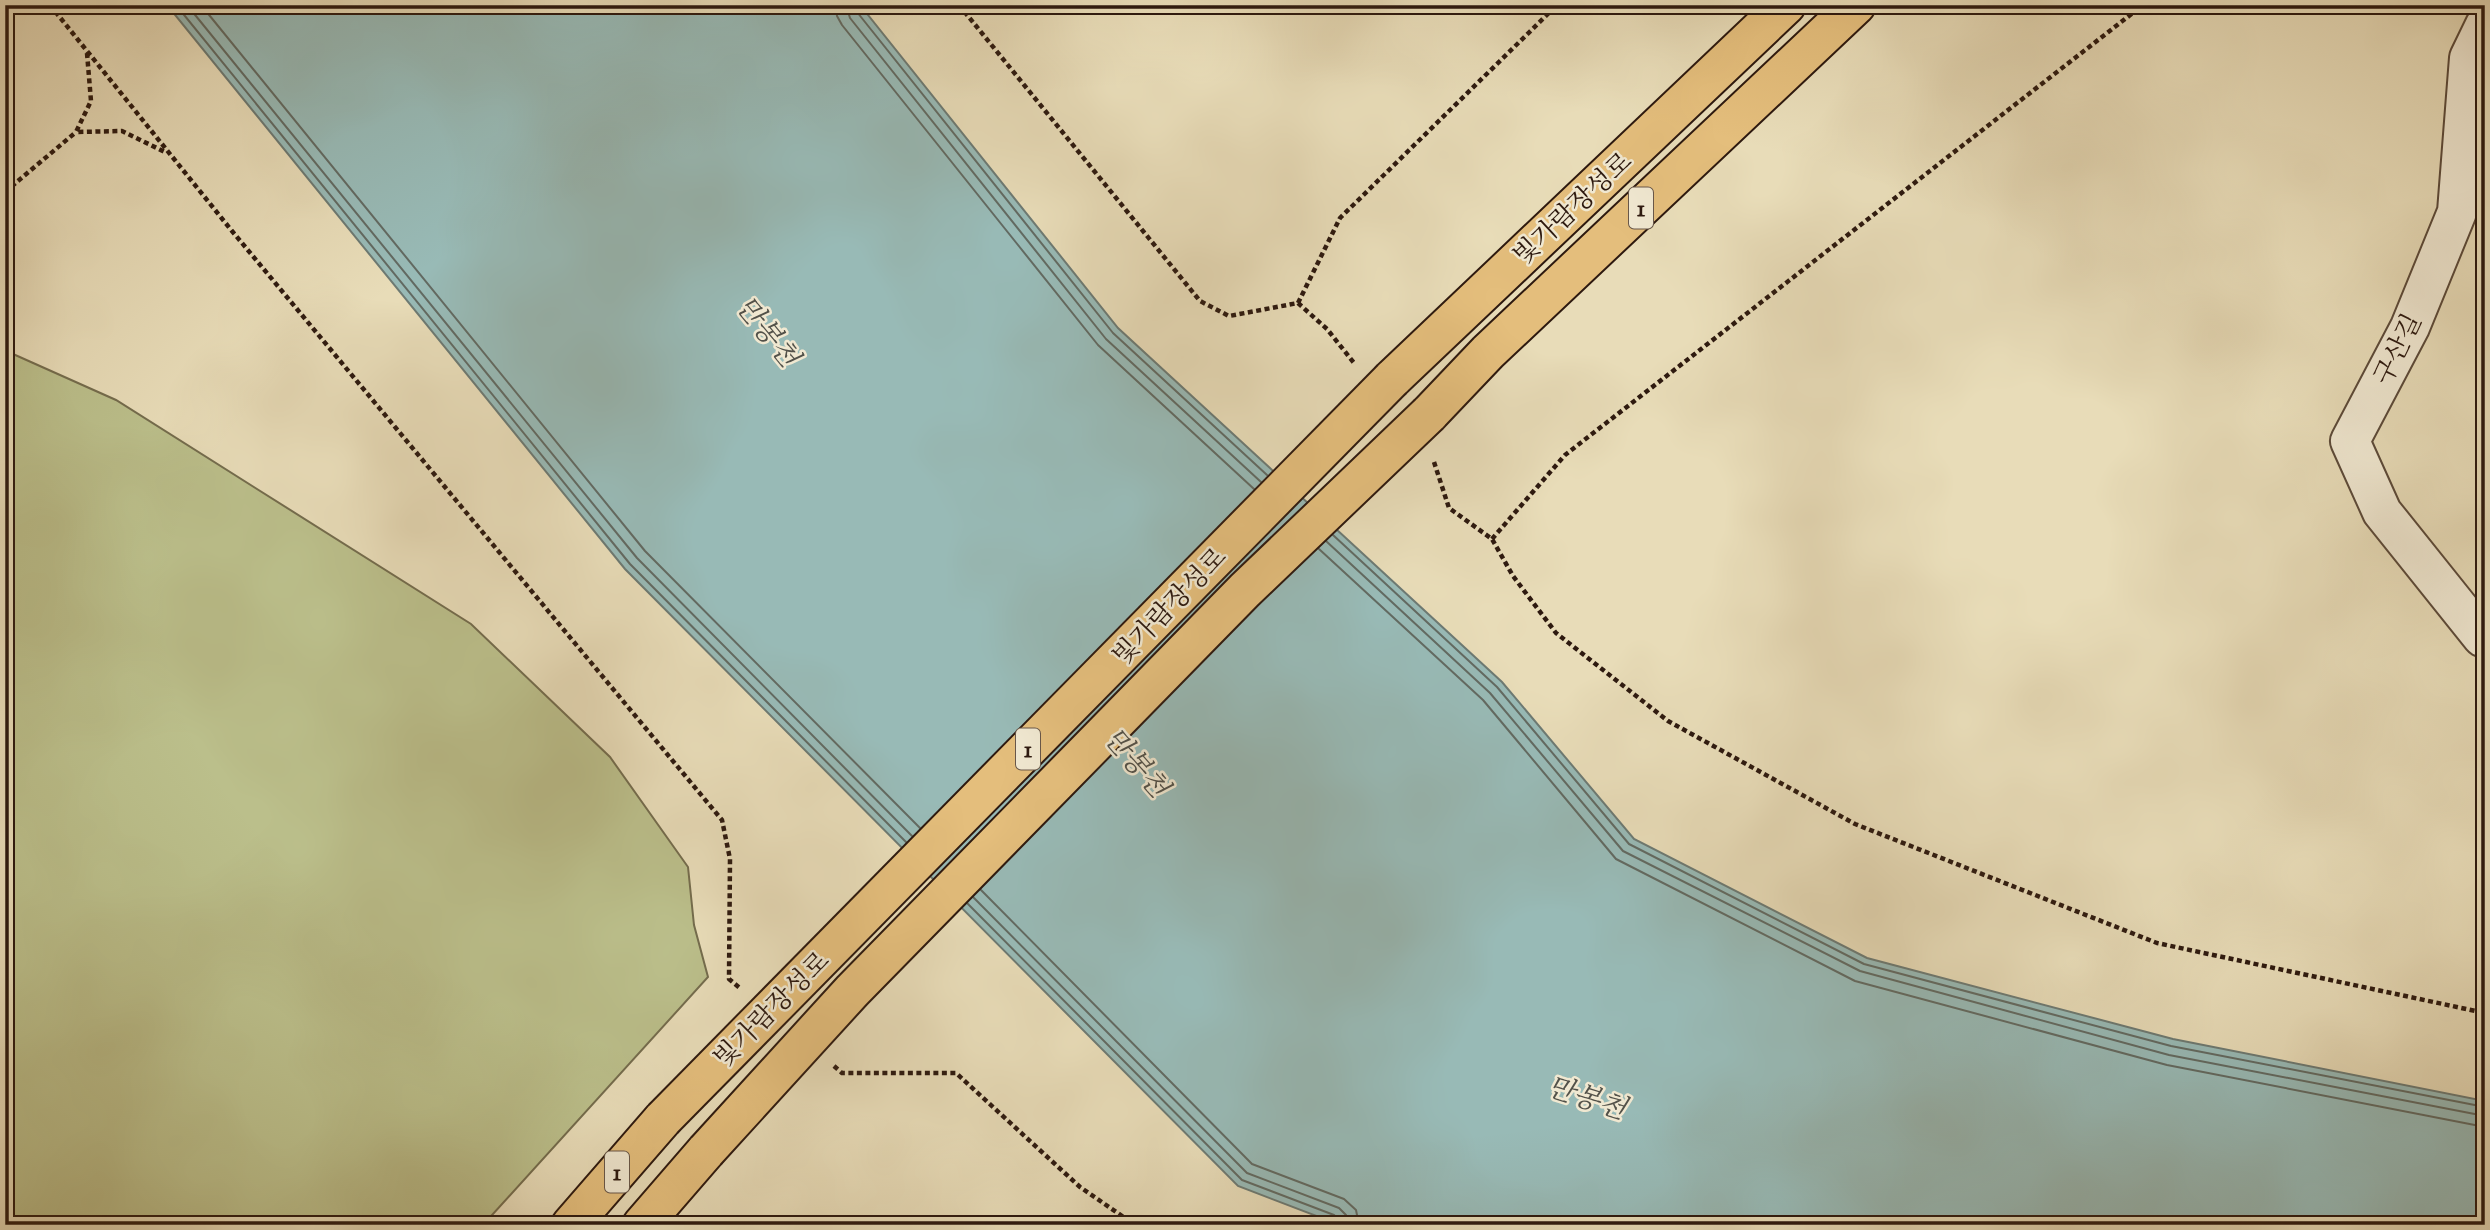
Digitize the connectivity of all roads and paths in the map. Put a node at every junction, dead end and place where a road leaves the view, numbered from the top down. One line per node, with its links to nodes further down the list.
1 (50, 5): 8 (path)
2 (959, 5): 12 (path)
3 (1557, 5): 12 (path)
4 (1786, 5): 13 (highway, 빛가람장성로 / 1)
5 (1856, 5): 21 (highway, 빛가람장성로 / 1, bridge)
6 (2143, 5): 15 (path)
7 (2485, 25): 16 (street, 구산길)
8 (87, 52): 9 (path); 10 (path)
9 (76, 132): 10 (path); 11 (path)
10 (169, 154): 17 (path)
11 (5, 192)
12 (1298, 303): 13 (path)
13 (1377, 375): 20 (highway, 빛가람장성로 / 1, bridge)
14 (1432, 457): 15 (path)
15 (1492, 539): 18 (path)
16 (2482, 637)
17 (750, 996)
18 (2485, 1013)
19 (832, 1064): 22 (path)
20 (571, 1225)
21 (642, 1225)
22 (1135, 1225)

